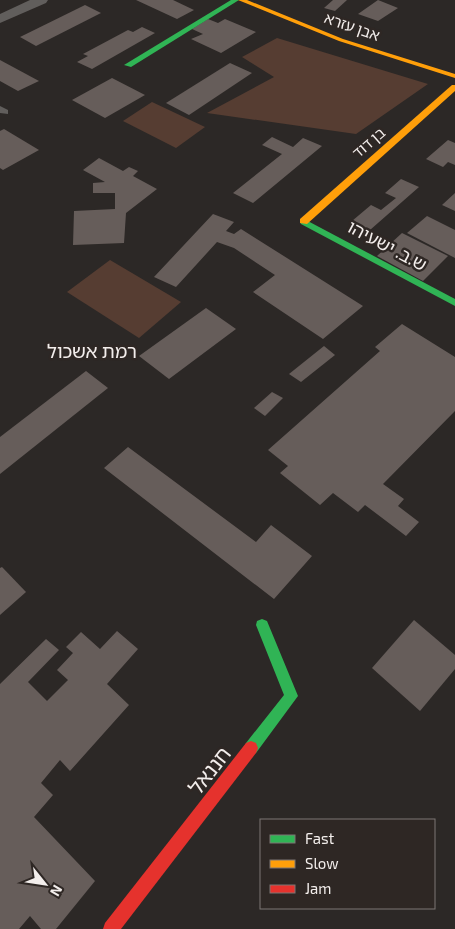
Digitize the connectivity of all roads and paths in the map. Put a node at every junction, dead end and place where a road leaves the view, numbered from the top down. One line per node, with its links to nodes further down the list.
1 (24, 0): 6 (street)
2 (41, 0): 7 (street)
3 (236, 0): 8 (street)
4 (241, 0): 10 (street, אבן עזרא)
5 (269, 0): 9 (street, אבן עזרא)
6 (0, 11)
7 (0, 19)
8 (128, 65)
9 (455, 65)
10 (455, 76)
11 (455, 87): 12 (street, בן דוד)
12 (302, 221): 13 (street, ש.ב. ישעיהו)
13 (455, 303)
14 (262, 625): 15 (street, חננאל)
15 (111, 929)

